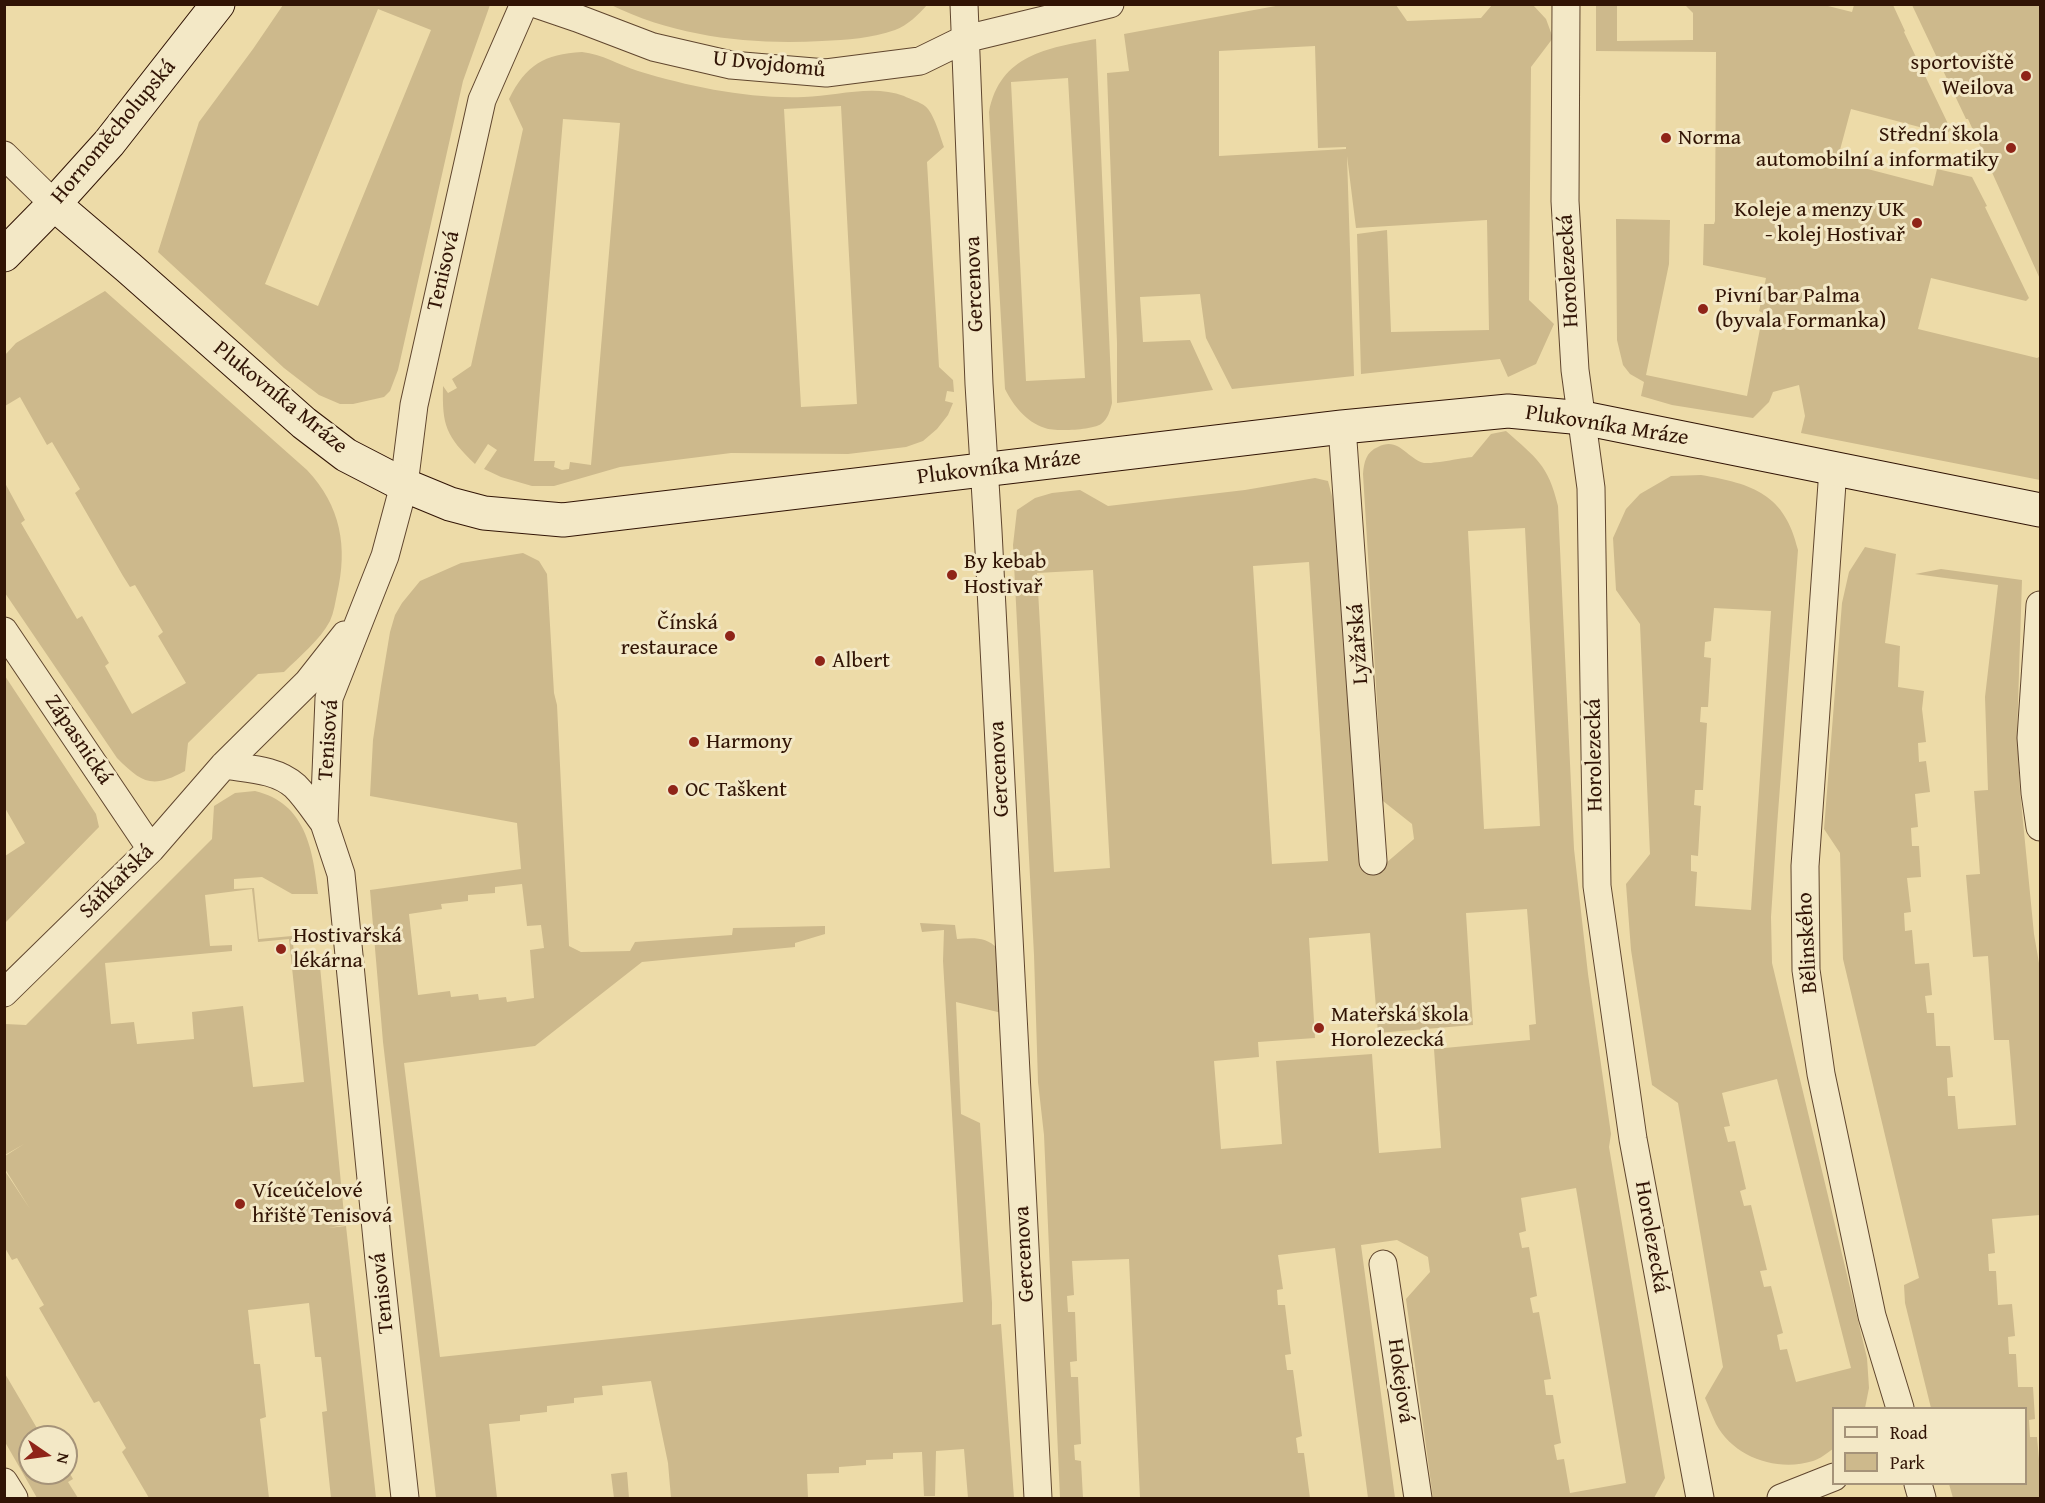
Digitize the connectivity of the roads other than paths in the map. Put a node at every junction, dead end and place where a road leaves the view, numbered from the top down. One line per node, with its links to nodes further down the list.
1 (218, 4): 9 (street, Hornoměcholupská)
2 (524, 4): 15 (street, Tenisová)
3 (536, 4): 7 (street, U Dvojdomů)
4 (964, 4): 7 (street, Gercenova)
5 (1110, 4): 7 (street, U Dvojdomů)
6 (1566, 4): 11 (street, Horolezecká)
7 (965, 39): 14 (street, Gercenova)
8 (4, 154): 9 (street)
9 (54, 204): 10 (street, Hornoměcholupská); 15 (street, Plukovníka Mráze)
10 (4, 255)
11 (1583, 418): 12 (street, Plukovníka Mráze); 13 (street, Plukovníka Mráze); 35 (street, Horolezecká)
12 (1342, 427): 14 (street, Plukovníka Mráze); 25 (street, Lyžařská)
13 (1833, 469): 16 (street, Plukovníka Mráze); 28 (street, Bělinského)
14 (985, 470): 15 (street, Plukovníka Mráze); 33 (street, Gercenova)
15 (404, 485): 18 (street, Tenisová)
16 (2040, 510)
17 (2040, 605): 21 (street)
18 (364, 611): 20 (street, Sáňkařská); 22 (street, Tenisová)
19 (4, 631): 24 (street, Zápasnická)
20 (224, 765): 22 (street); 24 (street, Sáňkařská)
21 (2038, 793): 23 (street)
22 (324, 823): 32 (street, Tenisová)
23 (2040, 827)
24 (151, 849): 26 (street, Sáňkařská)
25 (1373, 861)
26 (4, 993)
27 (1383, 1264): 34 (street, Hokejová)
28 (1900, 1407)
29 (1832, 1477): 36 (street)
30 (4, 1482): 31 (street)
31 (14, 1498)
32 (405, 1498)
33 (1038, 1498)
34 (1418, 1498)
35 (1700, 1498)
36 (1781, 1498)

